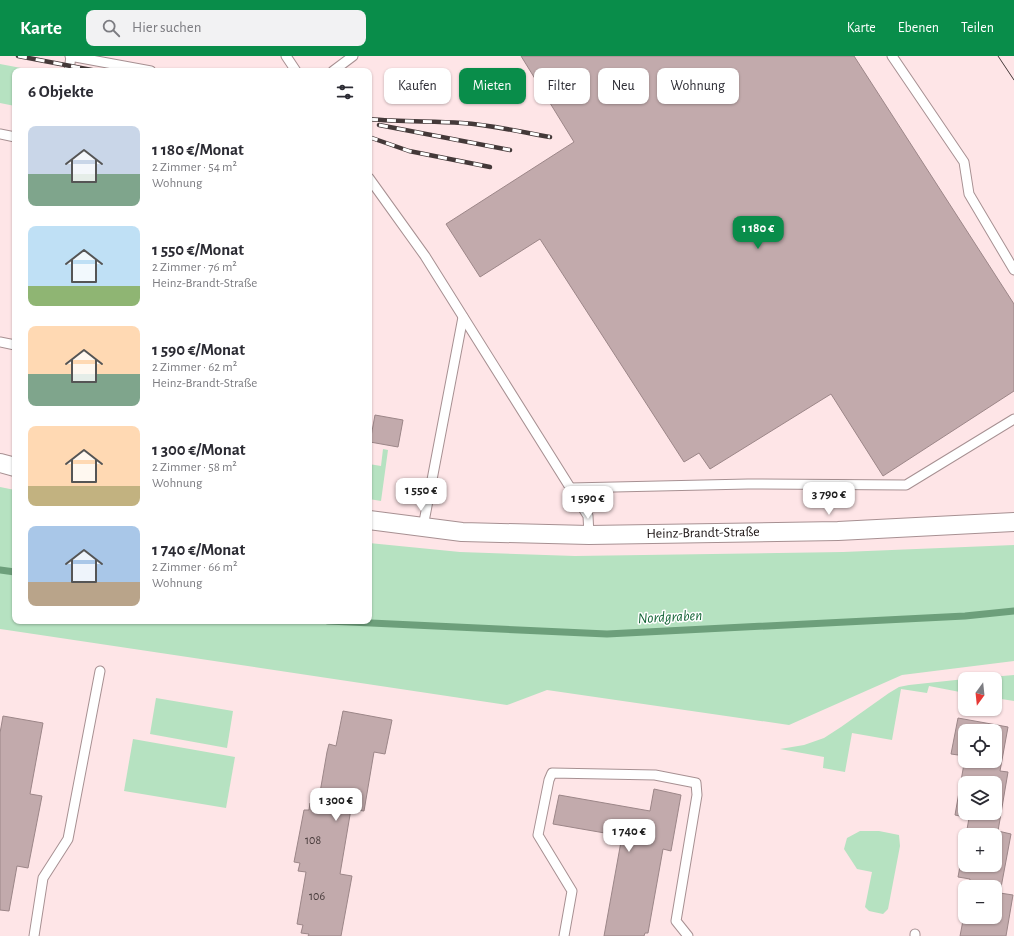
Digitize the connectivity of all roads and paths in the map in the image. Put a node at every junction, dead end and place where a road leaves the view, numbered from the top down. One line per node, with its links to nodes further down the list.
1 (70, 56): 5 (lane); 6 (lane)
2 (286, 56): 7 (lane)
3 (353, 56): 8 (lane)
4 (892, 56): 12 (lane)
5 (69, 68)
6 (126, 68)
7 (294, 68)
8 (337, 68)
9 (0, 134): 10 (lane)
10 (12, 136)
11 (372, 182): 13 (lane)
12 (1014, 270)
13 (463, 317): 19 (lane); 22 (lane)
14 (0, 342): 15 (lane)
15 (12, 344)
16 (1014, 419): 19 (lane)
17 (0, 463): 18 (street)
18 (12, 466)
19 (570, 488): 23 (lane)
20 (372, 520): 22 (street, Heinz-Brandt-Straße)
21 (1014, 522): 23 (street, Heinz-Brandt-Straße)
22 (423, 527): 23 (street, Heinz-Brandt-Straße)
23 (589, 535)
24 (100, 671): 25 (lane)
25 (34, 936)
26 (564, 936): 27 (lane)
27 (688, 936)

